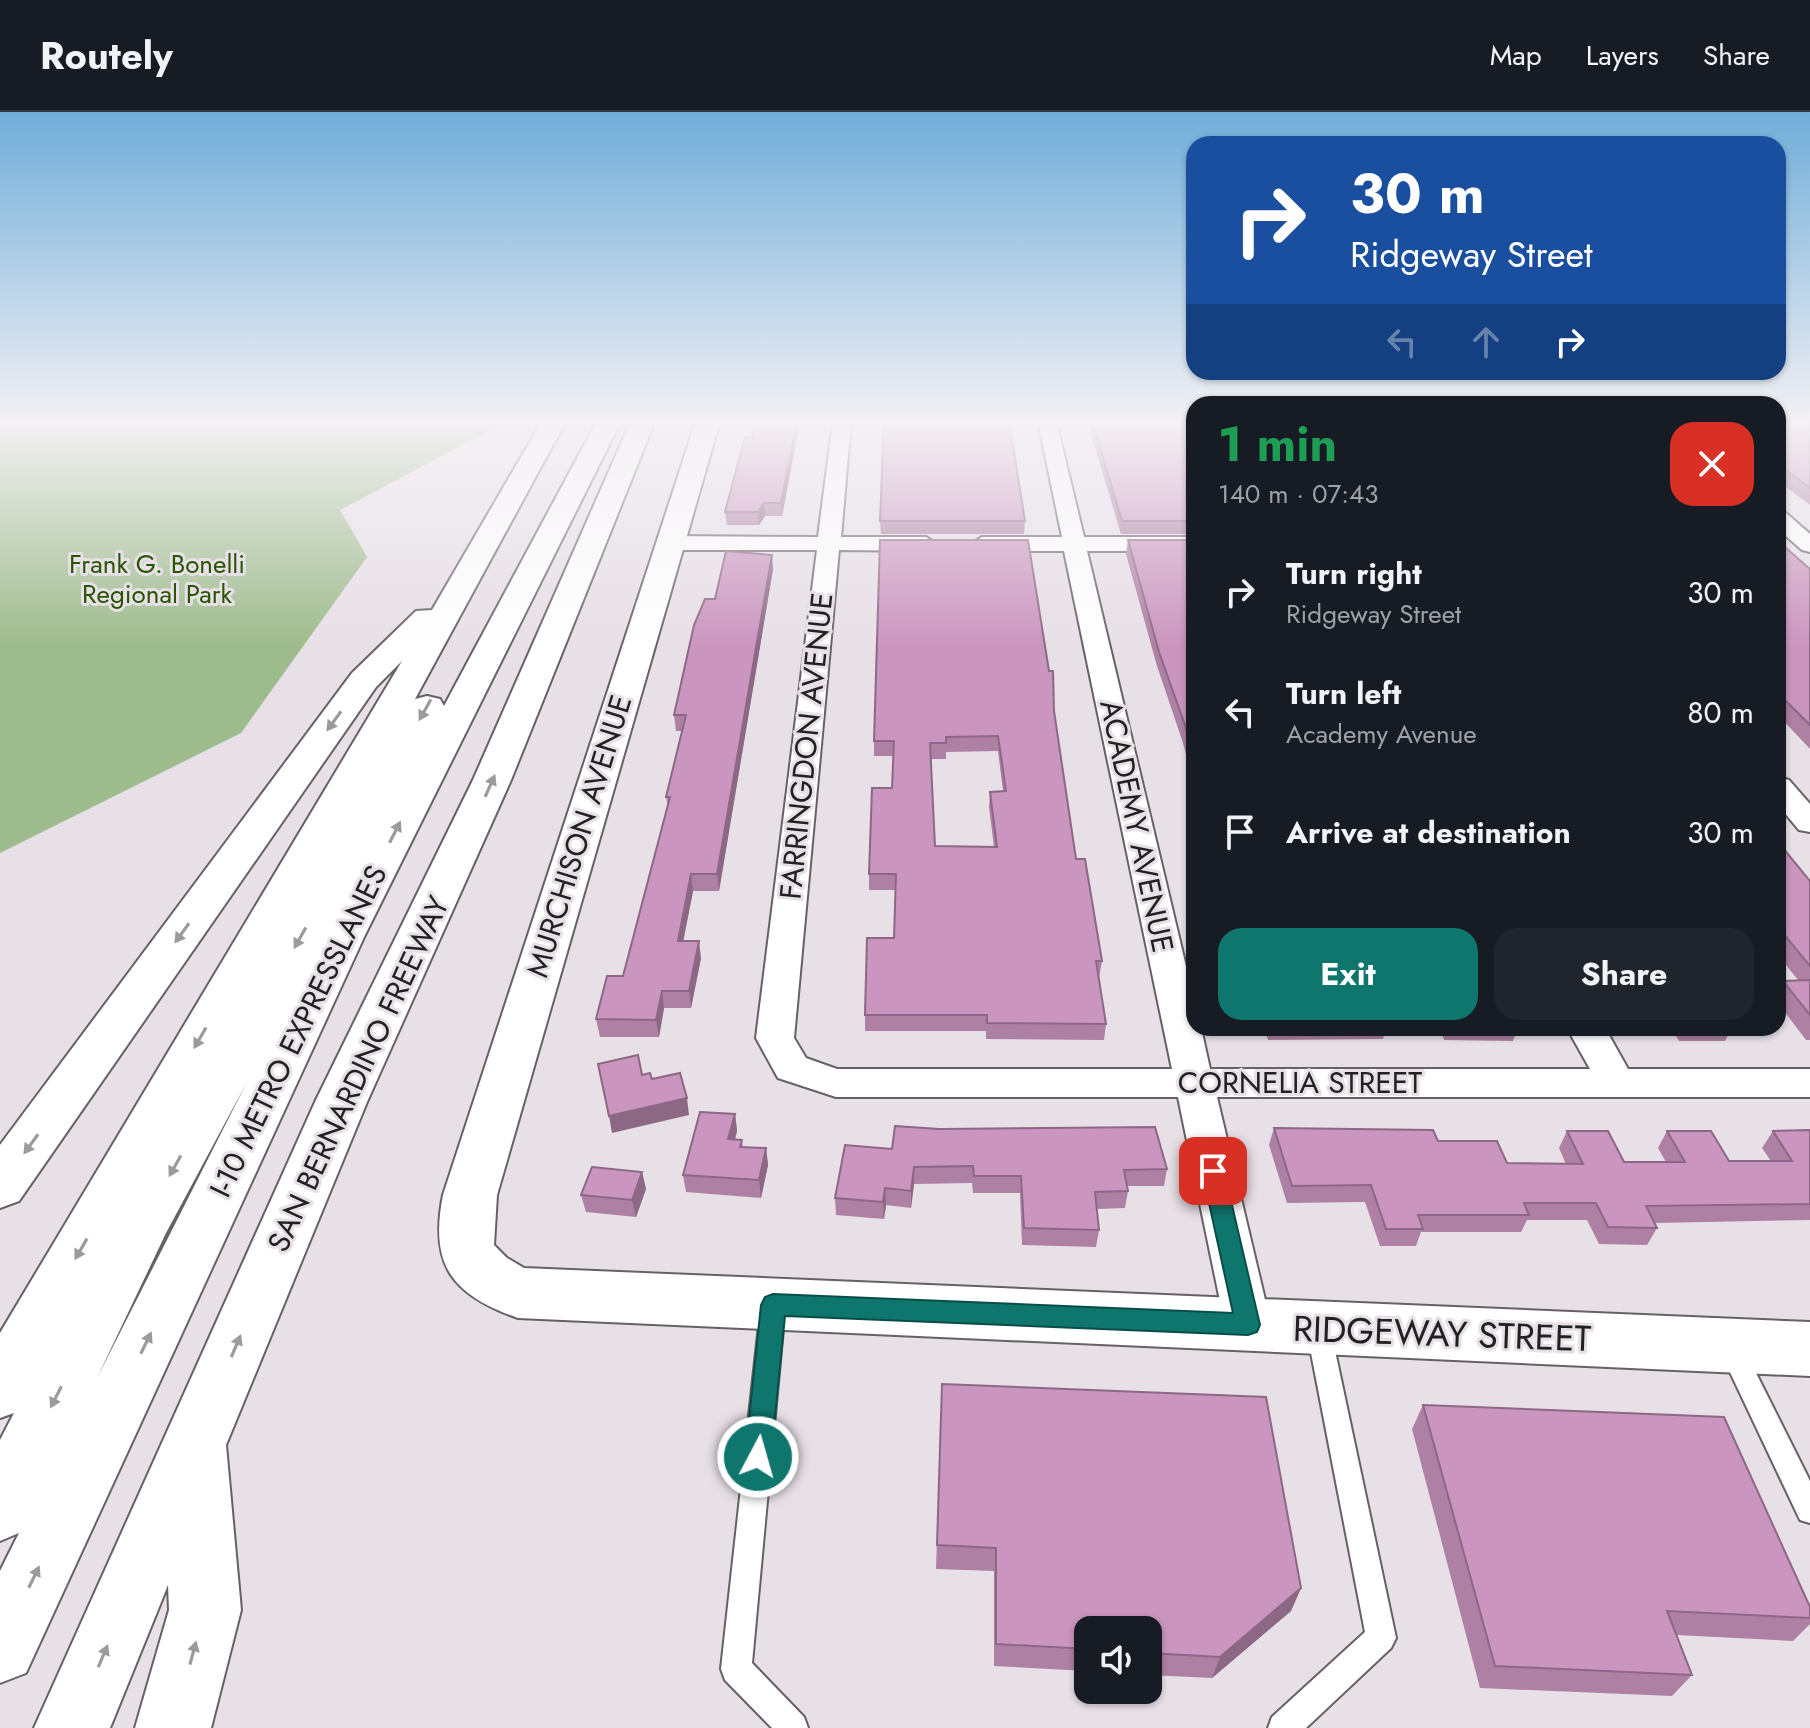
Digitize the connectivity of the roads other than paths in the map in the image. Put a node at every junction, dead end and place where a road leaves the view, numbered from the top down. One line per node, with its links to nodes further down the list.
1 (512, 496): 15 (main road)
2 (543, 496): 32 (main road, I-10 METRO EXPRESSLANES, one-way to 32)
3 (570, 496): 34 (main road, I-10 METRO EXPRESSLANES, one-way to 3)
4 (611, 496): 31 (main road, SAN BERNARDINO FREEWAY, one-way to 4)
5 (683, 496): 9 (main road, MURCHISON AVENUE)
6 (833, 496): 10 (street, FARRINGDON AVENUE)
7 (1064, 496): 11 (street, ACADEMY AVENUE)
8 (1786, 524): 14 (street)
9 (668, 543): 10 (street); 24 (main road, MURCHISON AVENUE)
10 (828, 544): 11 (street); 19 (street, FARRINGDON AVENUE)
11 (1075, 544): 12 (street); 20 (street, ACADEMY AVENUE)
12 (1186, 544)
13 (1786, 544): 14 (street)
14 (1810, 544)
15 (463, 583): 23 (main road, one-way to 23); 30 (main road, one-way to 30)
16 (1786, 795): 17 (street)
17 (1810, 823)
18 (1591, 1036): 21 (street)
19 (792, 1068): 20 (street, CORNELIA STREET)
20 (1193, 1082): 21 (street, CORNELIA STREET); 26 (street, ACADEMY AVENUE)
21 (1617, 1083): 22 (street, CORNELIA STREET)
22 (1810, 1083)
23 (0, 1186)
24 (467, 1253): 25 (main road, RIDGEWAY STREET)
25 (773, 1305): 26 (main road, RIDGEWAY STREET); 37 (lane)
26 (1248, 1325): 27 (main road, RIDGEWAY STREET)
27 (1318, 1329): 28 (main road, RIDGEWAY STREET); 38 (lane)
28 (1729, 1345): 29 (main road, RIDGEWAY STREET); 33 (lane)
29 (1810, 1349)
30 (0, 1390)
31 (194, 1443): 35 (main road, SAN BERNARDINO FREEWAY, one-way to 31); 36 (main road, one-way to 31)
32 (0, 1508)
33 (1810, 1510)
34 (0, 1647)
35 (72, 1728)
36 (173, 1728)
37 (793, 1728)
38 (1283, 1728)

